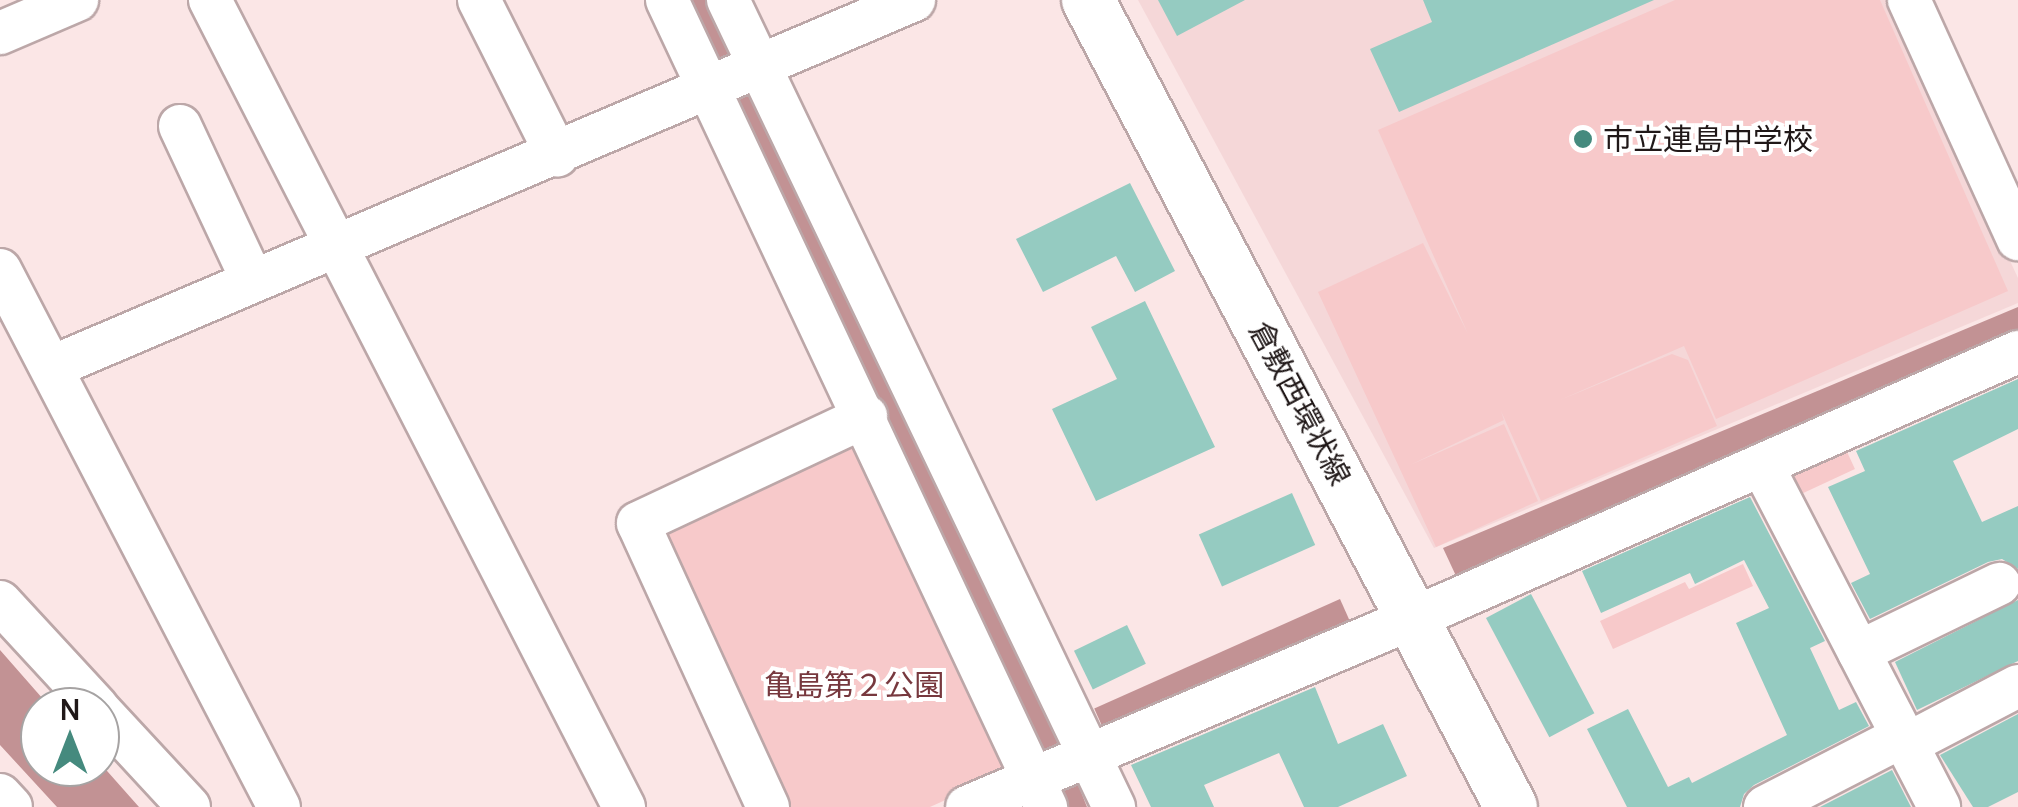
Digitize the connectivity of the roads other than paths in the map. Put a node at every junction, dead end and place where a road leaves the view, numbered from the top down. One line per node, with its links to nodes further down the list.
1 (76, 0): 9 (street)
2 (210, 0): 14 (street)
3 (479, 0): 12 (street)
4 (666, 0): 10 (street)
5 (728, 0): 10 (street)
6 (914, 0): 10 (street)
7 (1088, 0): 23 (main road, 倉敷西環状線)
8 (1909, 0): 13 (street)
9 (2, 29)
10 (731, 77): 12 (street); 19 (street); 29 (street)
11 (180, 126): 16 (street)
12 (557, 154): 14 (street)
13 (2018, 240)
14 (335, 250): 16 (street); 34 (street)
15 (0, 270): 18 (street)
16 (252, 280): 18 (street)
17 (2018, 352): 20 (street)
18 (52, 367): 33 (street)
19 (866, 416): 29 (street); 35 (street)
20 (1762, 465): 23 (street); 24 (street)
21 (1999, 584): 24 (street)
22 (0, 602): 26 (street)
23 (1412, 617): 29 (street); 38 (main road, 倉敷西環状線)
24 (1859, 652): 28 (street)
25 (2018, 686): 28 (street)
26 (78, 687)
27 (120, 733): 32 (street)
28 (1905, 740): 39 (street); 40 (street)
29 (1058, 774): 36 (street); 37 (street)
30 (0, 795): 31 (street)
31 (11, 807)
32 (189, 807)
33 (279, 807)
34 (624, 807)
35 (768, 807)
36 (967, 807)
37 (1114, 807)
38 (1511, 807)
39 (1765, 807)
40 (1939, 807)

